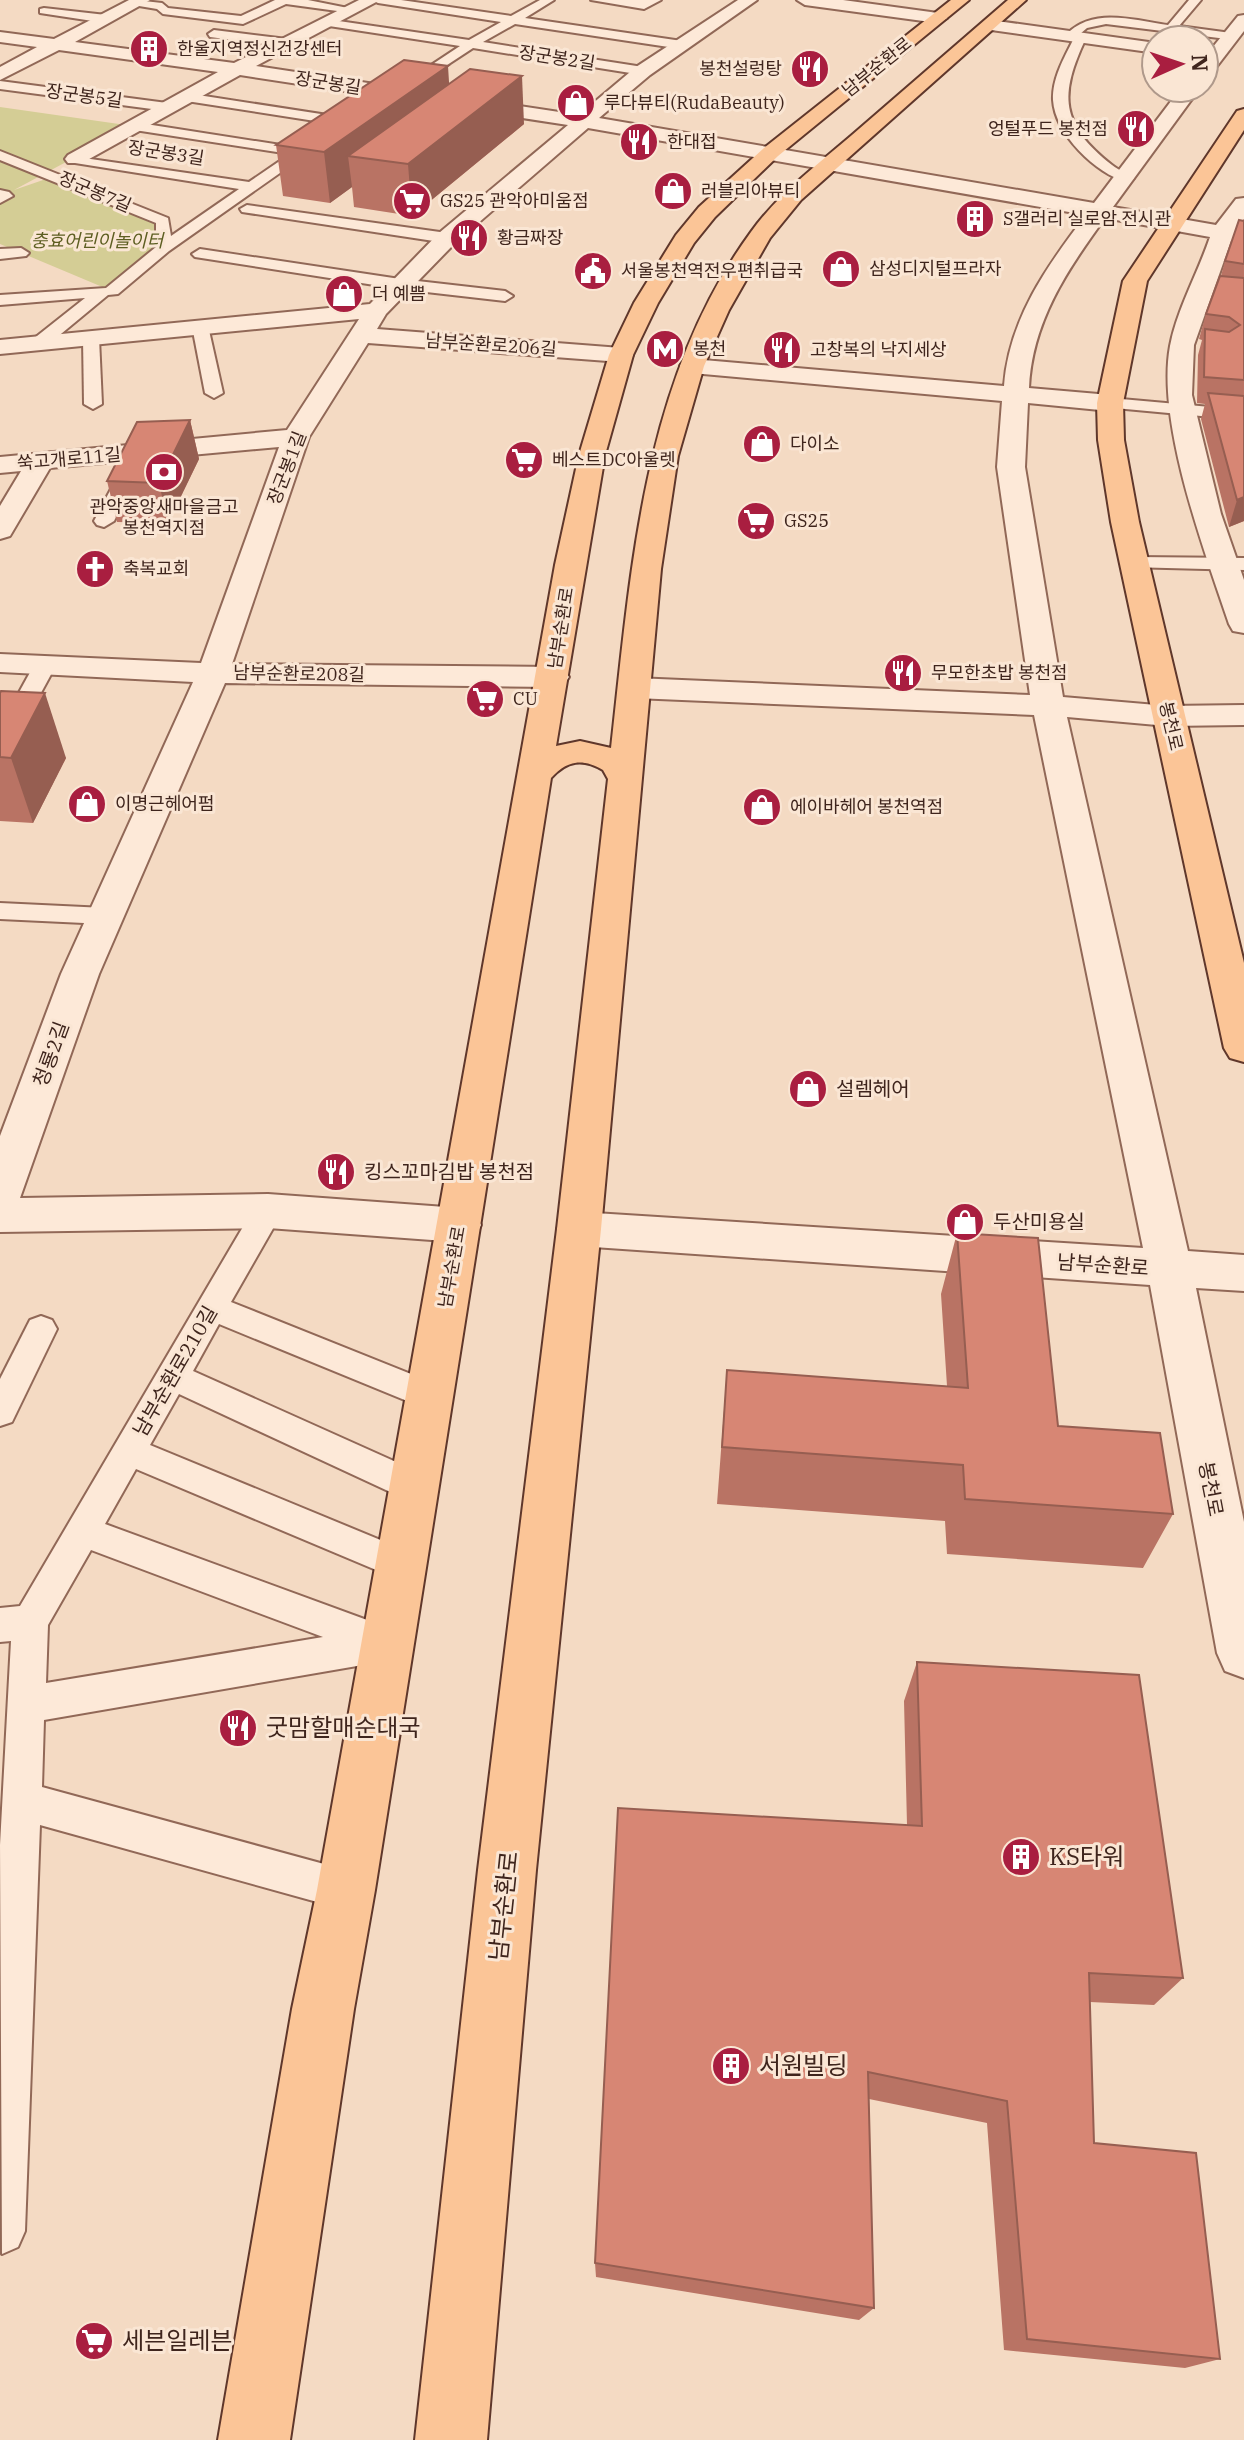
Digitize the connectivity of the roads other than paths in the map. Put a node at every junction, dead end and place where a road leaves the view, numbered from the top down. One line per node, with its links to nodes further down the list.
1 (284, 0): 8 (lane); 13 (lane)
2 (375, 0): 10 (street, 장군봉5길); 14 (lane, 장군봉2길)
3 (548, 0): 14 (lane)
4 (597, 0): 9 (lane)
5 (749, 0): 27 (street)
6 (805, 0): 11 (street)
7 (1195, 0): 17 (lane)
8 (314, 2): 10 (lane)
9 (649, 3)
10 (352, 10): 16 (street, 장군봉5길)
11 (977, 10): 23 (street); 46 (main road, 남부순환로); 46 (main road, 남부순환로)
12 (44, 11): 13 (lane)
13 (128, 11): 26 (street)
14 (513, 20): 25 (lane); 27 (lane, 장군봉2길)
15 (1244, 20): 22 (street)
16 (329, 22): 24 (street, 장군봉5길); 25 (lane, 장군봉2길)
17 (1175, 24)
18 (1140, 25): 23 (lane)
19 (197, 32): 24 (lane)
20 (1220, 36): 22 (lane)
21 (0, 37): 26 (street, 장군봉길)
22 (1231, 37): 29 (street)
23 (1075, 38): 28 (street); 48 (lane)
24 (287, 43): 32 (street, 장군봉5길)
25 (471, 44): 33 (lane, 장군봉2길); 36 (lane)
26 (55, 45): 32 (street, 장군봉길); 34 (street)
27 (682, 45): 33 (street)
28 (1140, 46)
29 (1220, 48)
30 (1236, 59): 31 (street)
31 (1220, 60)
32 (237, 69): 36 (street, 장군봉길); 37 (street, 장군봉5길)
33 (643, 71): 42 (street)
34 (0, 74)
35 (0, 85): 39 (lane, 장군봉5길)
36 (398, 94): 40 (lane); 42 (street, 장군봉길)
37 (185, 97): 39 (street, 장군봉5길); 40 (lane)
38 (1180, 104): 48 (street, 봉천로)
39 (167, 107): 43 (street, 장군봉5길)
40 (359, 115): 44 (lane)
41 (1244, 115): 53 (main road, 봉천로)
42 (586, 122): 46 (street, 장군봉길); 55 (street, 장군봉1길)
43 (133, 126): 44 (lane, 장군봉3길); 47 (street, 장군봉5길)
44 (302, 152): 49 (lane)
45 (0, 155): 56 (lane, 장군봉7길)
46 (800, 157): 52 (street); 70 (main road, 남부순환로); 71 (main road, 남부순환로)
47 (75, 159): 49 (lane, 장군봉3길)
48 (1127, 178): 52 (street, 봉천로)
49 (252, 187): 56 (lane)
50 (1244, 204): 54 (street)
51 (247, 209): 55 (lane)
52 (1098, 210): 53 (street); 73 (street, 봉천로)
53 (1171, 224): 54 (street); 74 (main road, 봉천로)
54 (1233, 235): 76 (street)
55 (447, 238): 60 (street, 장군봉1길)
56 (164, 248): 61 (lane)
57 (21, 253): 58 (lane)
58 (0, 254)
59 (200, 254): 60 (lane)
60 (400, 284): 62 (lane); 64 (street, 장군봉1길)
61 (112, 291)
62 (505, 296)
63 (0, 300): 68 (lane)
64 (377, 310): 65 (street); 66 (street, 장군봉1길)
65 (200, 326): 67 (street); 72 (lane)
66 (361, 335): 70 (street, 남부순환로206길); 78 (street, 장군봉1길)
67 (91, 338): 68 (street); 75 (lane)
68 (38, 344): 69 (street)
69 (0, 347)
70 (621, 355): 90 (main road, 남부순환로)
71 (692, 366): 73 (street); 91 (main road, 남부순환로)
72 (214, 393)
73 (1016, 395): 74 (street); 92 (street, 봉천로)
74 (1110, 403): 76 (lane); 84 (main road, 봉천로)
75 (93, 404)
76 (1180, 409): 77 (lane); 85 (street)
77 (1244, 415)
78 (296, 437): 79 (street, 쑥고개로11길); 89 (street, 장군봉1길)
79 (139, 452): 80 (street, 쑥고개로11길); 82 (lane, 쑥고개로11길)
80 (40, 462): 81 (street, 쑥고개로11길); 83 (street)
81 (0, 465)
82 (104, 521)
83 (0, 530)
84 (1135, 563): 85 (lane); 94 (main road, 봉천로)
85 (1238, 565): 86 (street)
86 (1244, 624)
87 (0, 663): 88 (street, 남부순환로208길)
88 (44, 667): 89 (street, 남부순환로208길); 95 (lane)
89 (213, 673): 90 (street, 남부순환로208길); 99 (street, 청룡2길)
90 (553, 677): 96 (main road, 남부순환로)
91 (635, 688): 92 (street); 97 (main road, 남부순환로)
92 (1048, 706): 94 (street); 106 (street, 봉천로)
93 (1244, 715): 94 (street)
94 (1168, 716): 100 (main road, 봉천로)
95 (0, 748)
96 (537, 773): 97 (main road); 104 (main road, 남부순환로)
97 (625, 781): 105 (main road, 남부순환로)
98 (0, 911): 99 (lane)
99 (105, 916): 101 (street, 청룡2길)
100 (1244, 1048)
101 (0, 1194)
102 (268, 1211): 103 (street); 104 (street); 108 (lane, 남부순환로210길)
103 (0, 1215)
104 (459, 1225): 111 (main road, 남부순환로)
105 (579, 1229): 106 (street, 남부순환로); 125 (main road, 남부순환로)
106 (1170, 1270): 107 (street, 남부순환로); 119 (street, 봉천로)
107 (1244, 1273)
108 (212, 1308): 110 (lane, 남부순환로210길); 111 (lane)
109 (41, 1329): 112 (lane)
110 (172, 1376): 113 (lane, 남부순환로210길); 114 (lane)
111 (429, 1396): 114 (main road, 남부순환로)
112 (0, 1412)
113 (129, 1451): 115 (lane, 남부순환로210길); 116 (lane)
114 (413, 1486): 116 (main road, 남부순환로)
115 (82, 1531): 117 (lane, 남부순환로210길); 118 (lane)
116 (400, 1564): 118 (main road, 남부순환로)
117 (15, 1624): 120 (lane, 남부순환로210길)
118 (386, 1644): 120 (lane); 122 (main road, 남부순환로)
119 (1244, 1653)
120 (25, 1705): 121 (lane, 남부순환로210길)
121 (22, 1801): 122 (lane); 123 (lane, 남부순환로210길)
122 (346, 1890): 124 (main road, 남부순환로)
123 (2, 2231)
124 (254, 2440)
125 (451, 2440)

